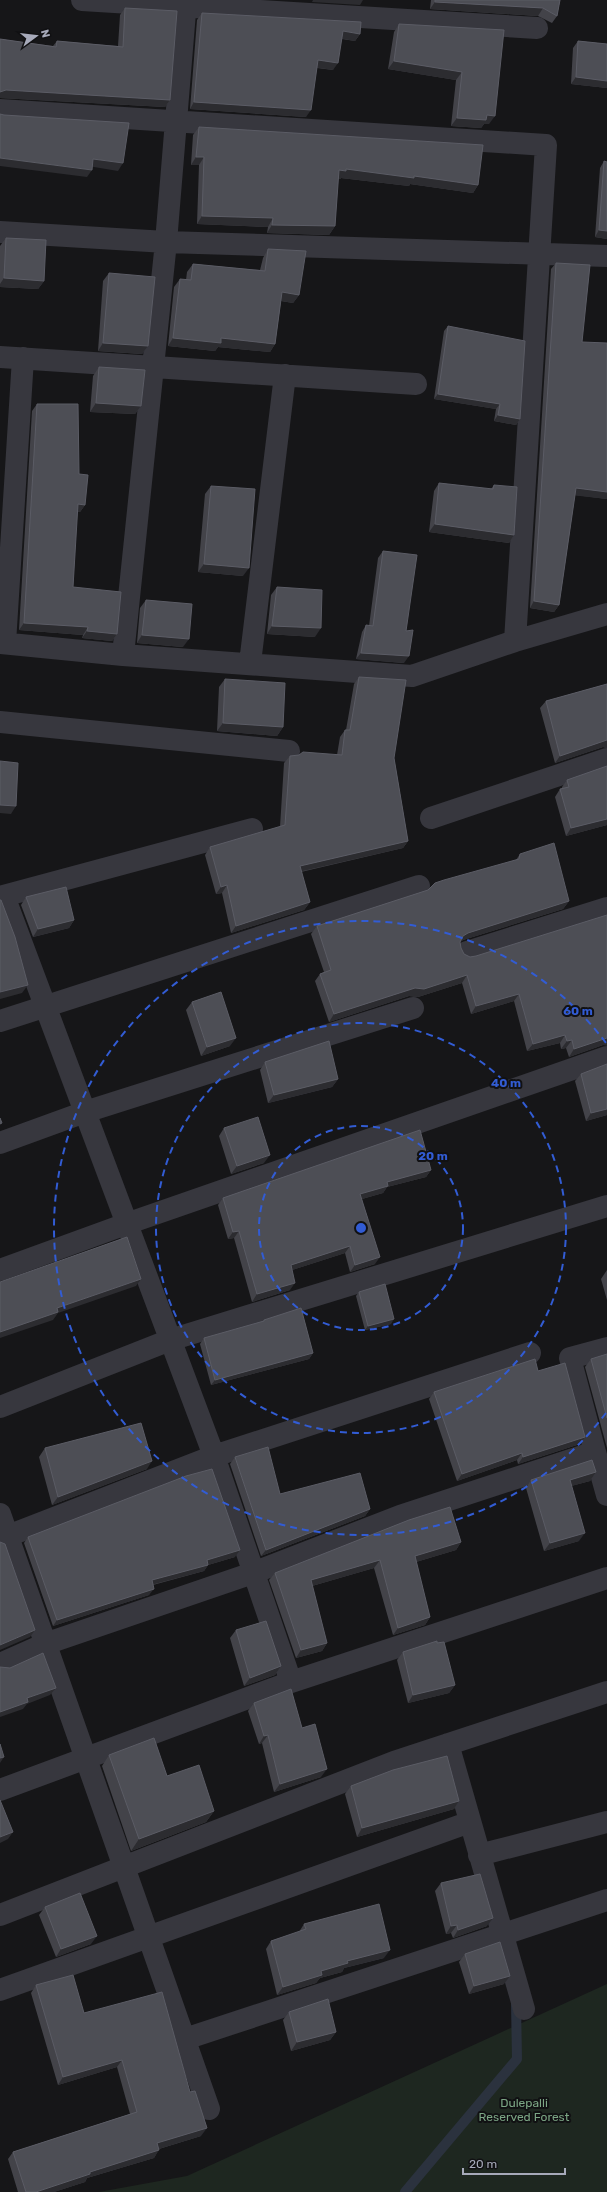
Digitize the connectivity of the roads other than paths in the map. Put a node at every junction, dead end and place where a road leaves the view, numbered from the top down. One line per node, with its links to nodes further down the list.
1 (82, 0): 2 (street)
2 (186, 3): 3 (street); 5 (street)
3 (537, 28)
4 (0, 110): 5 (street)
5 (177, 122): 7 (street); 8 (street)
6 (0, 232): 7 (street)
7 (166, 242): 8 (street); 12 (street)
8 (539, 254): 9 (street); 16 (street)
9 (607, 256)
10 (0, 357): 11 (street)
11 (23, 358): 12 (street); 17 (street)
12 (152, 366): 13 (street); 18 (street)
13 (285, 375): 14 (street); 19 (street)
14 (416, 384)
15 (607, 614): 16 (street)
16 (515, 641): 19 (street)
17 (3, 643): 18 (street)
18 (123, 655): 19 (street)
19 (250, 663)
20 (0, 722): 21 (street)
21 (289, 751)
22 (607, 759): 23 (street)
23 (431, 818)
24 (252, 830): 26 (street)
25 (419, 886): 29 (street)
26 (2, 896): 29 (street)
27 (607, 908): 28 (street)
28 (467, 952)
29 (44, 1005): 31 (street); 33 (street)
30 (413, 1008): 33 (street)
31 (0, 1021)
32 (607, 1057): 36 (street)
33 (85, 1112): 34 (street); 36 (street)
34 (0, 1143)
35 (607, 1206): 38 (street)
36 (126, 1224): 37 (street); 38 (street)
37 (0, 1270)
38 (170, 1340): 41 (street); 43 (street)
39 (607, 1348): 42 (street)
40 (530, 1353): 43 (street)
41 (0, 1407)
42 (596, 1452): 44 (street); 47 (street)
43 (214, 1456): 46 (street); 47 (street)
44 (607, 1493)
45 (0, 1514): 46 (street)
46 (4, 1538): 49 (street)
47 (253, 1572): 49 (street); 51 (street)
48 (607, 1578): 51 (street)
49 (45, 1644): 50 (street); 54 (street)
50 (0, 1664)
51 (291, 1682): 54 (street)
52 (607, 1692): 53 (street)
53 (448, 1744): 56 (street); 59 (street)
54 (85, 1758): 55 (street); 59 (street)
55 (0, 1790)
56 (470, 1822): 58 (street); 63 (street)
57 (607, 1822): 58 (street)
58 (480, 1855): 62 (street)
59 (124, 1867): 61 (street); 63 (street)
60 (607, 1900): 62 (street)
61 (0, 1915)
62 (502, 1934): 65 (street); 66 (street)
63 (148, 1937): 64 (street); 66 (street)
64 (0, 1990)
65 (524, 2009)
66 (185, 2038): 67 (street)
67 (209, 2109)

